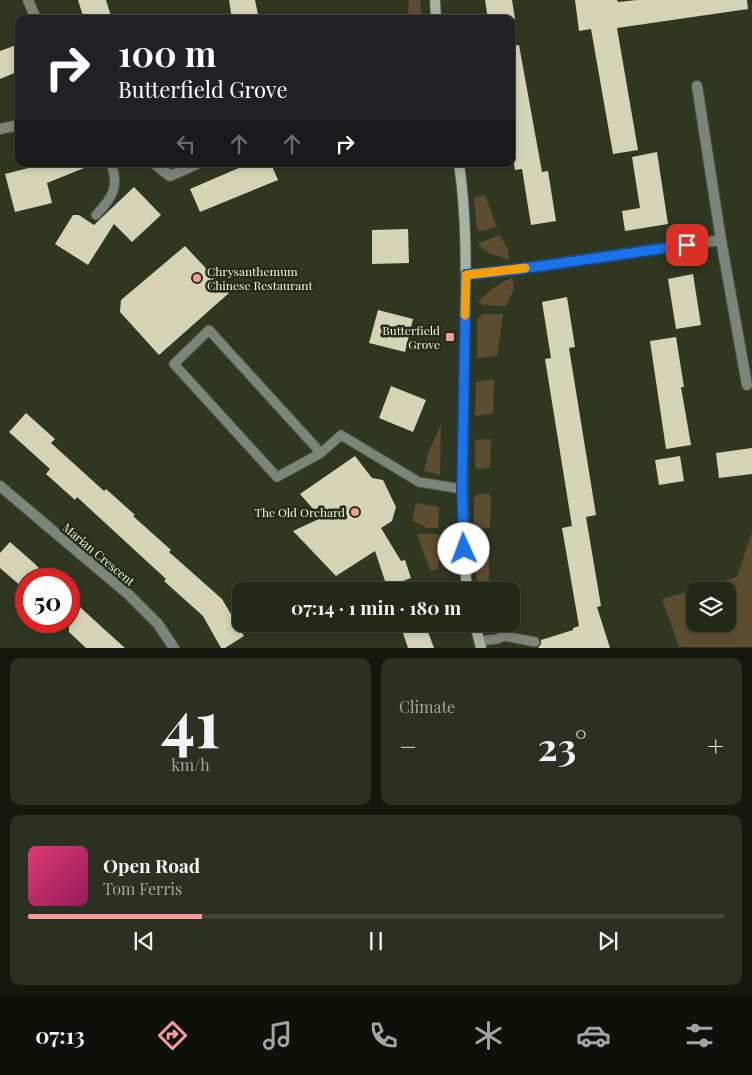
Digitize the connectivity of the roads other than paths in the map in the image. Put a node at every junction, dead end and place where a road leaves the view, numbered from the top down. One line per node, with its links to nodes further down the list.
1 (28, 0): 3 (street)
2 (435, 0): 4 (main road)
3 (34, 15)
4 (436, 15)
5 (697, 86): 13 (street)
6 (15, 125): 7 (street)
7 (0, 129)
8 (112, 167): 12 (lane)
9 (159, 167): 10 (street)
10 (190, 167)
11 (459, 167): 14 (main road)
12 (96, 214)
13 (721, 240): 14 (street); 15 (street)
14 (466, 275): 18 (main road)
15 (747, 385)
16 (321, 453): 16 (lane); 18 (lane)
17 (0, 486): 22 (street, Marian Crescent)
18 (462, 489): 19 (main road)
19 (467, 582)
20 (535, 642): 21 (lane)
21 (480, 644)
22 (174, 648)

